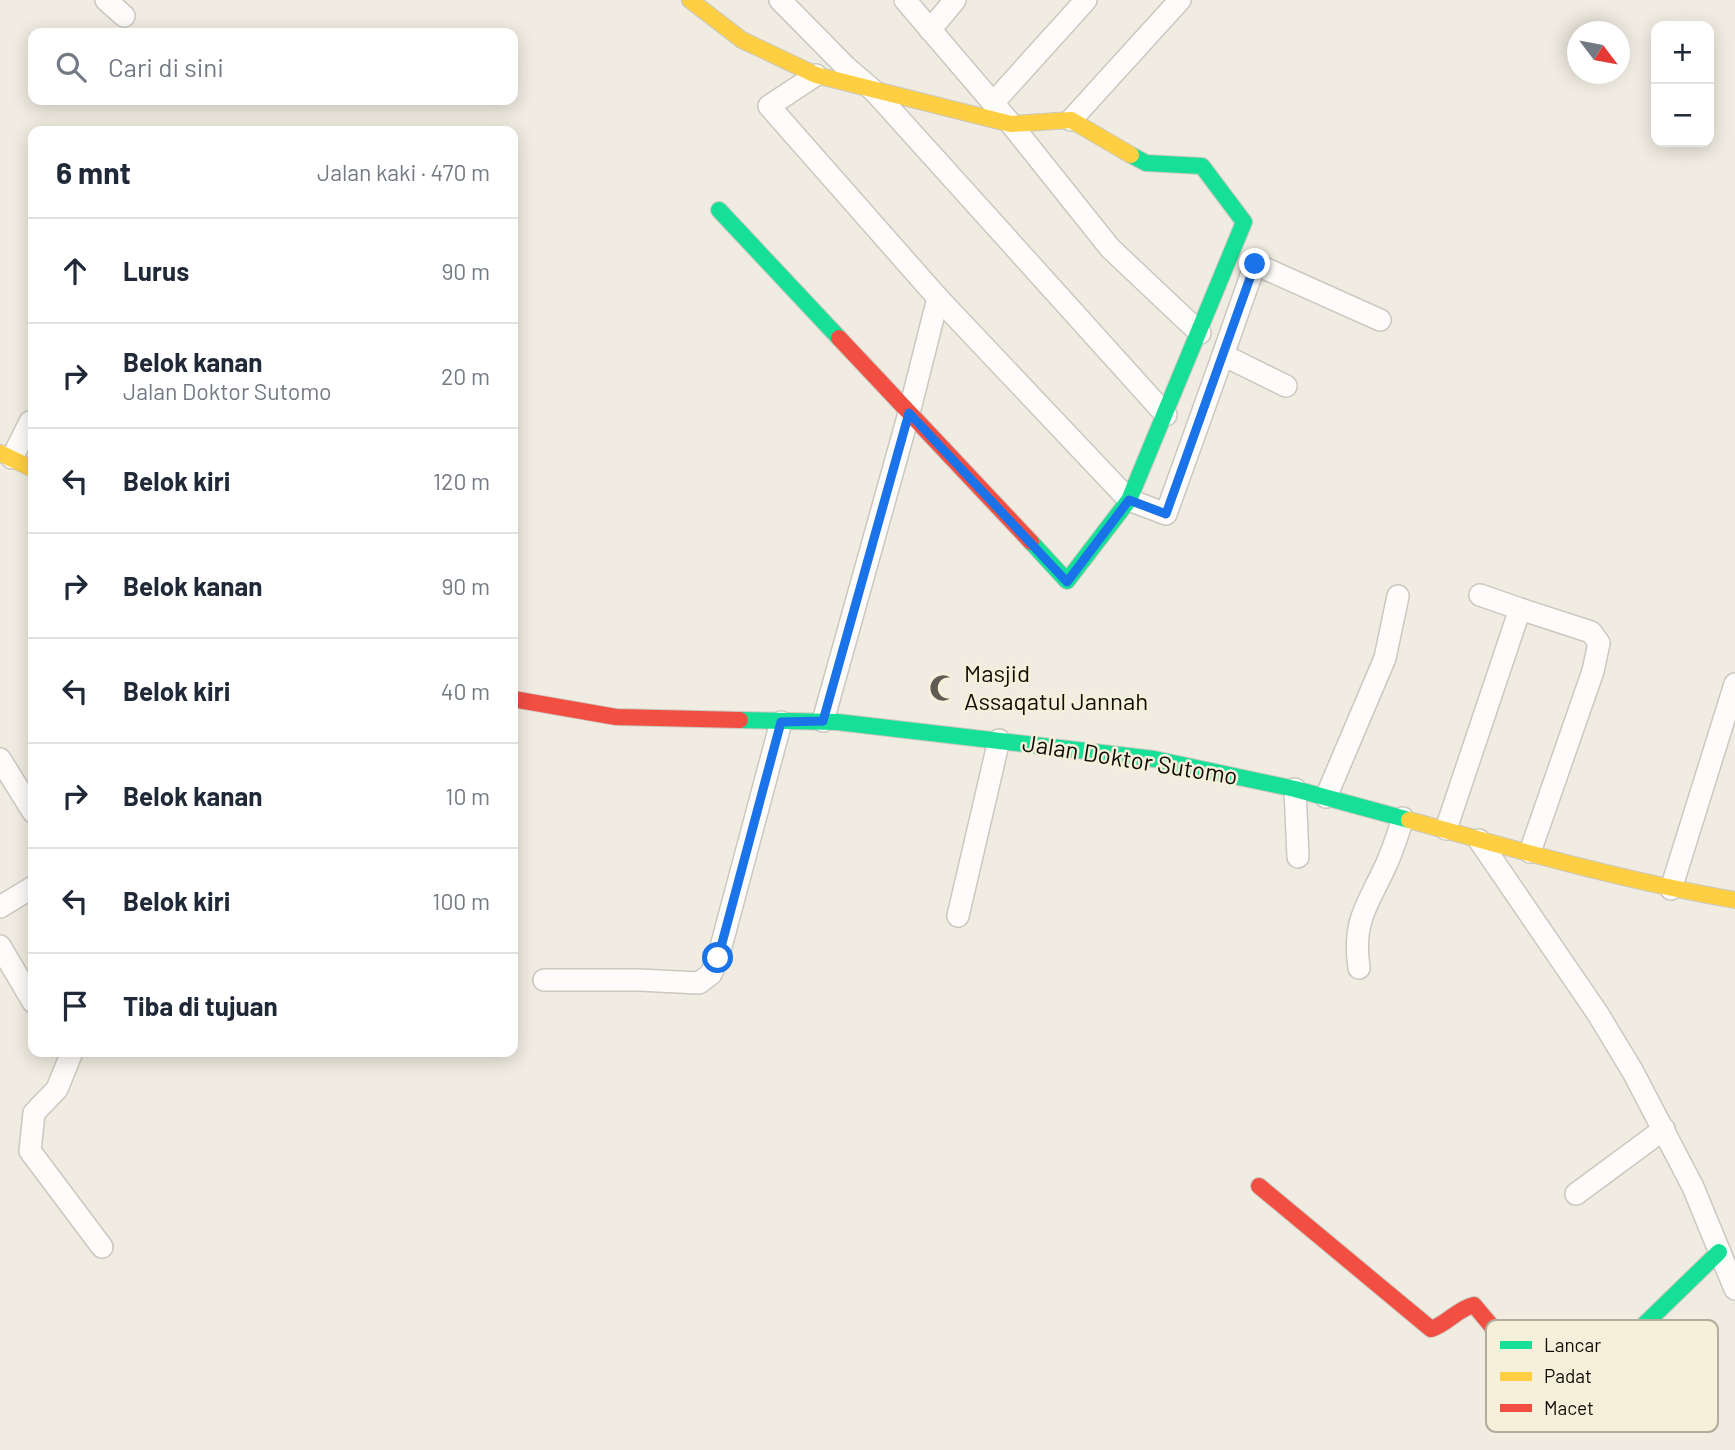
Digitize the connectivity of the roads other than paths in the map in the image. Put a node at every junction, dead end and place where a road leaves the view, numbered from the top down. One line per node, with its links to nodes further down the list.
1 (106, 0): 8 (street)
2 (691, 0): 10 (street)
3 (780, 0): 11 (street)
4 (905, 0): 9 (street)
5 (955, 0): 9 (street)
6 (1086, 0): 12 (street)
7 (1180, 0): 13 (street)
8 (124, 16)
9 (930, 30): 12 (street)
10 (816, 75): 11 (street); 16 (street)
11 (874, 91): 14 (street); 22 (street)
12 (993, 103): 14 (street)
13 (1071, 120): 14 (street); 18 (street)
14 (1011, 124): 18 (street)
15 (719, 210): 21 (street)
16 (938, 298): 21 (street); 26 (street)
17 (1380, 320): 19 (street)
18 (1199, 333): 22 (street)
19 (1223, 355): 20 (street); 26 (street)
20 (1286, 386)
21 (909, 413): 26 (street); 32 (street)
22 (1166, 415): 26 (street)
23 (28, 425): 24 (street)
24 (6, 455): 25 (street)
25 (28, 466)
26 (1129, 500)
27 (1480, 594): 29 (street)
28 (1398, 596): 37 (street)
29 (1520, 609): 40 (street); 42 (street)
30 (1735, 684): 44 (street)
31 (518, 700): 33 (street, Jalan Doktor Sutomo)
32 (823, 721): 33 (street, Jalan Doktor Sutomo); 34 (street, Jalan Doktor Sutomo)
33 (781, 722): 51 (street)
34 (999, 740): 36 (street, Jalan Doktor Sutomo); 48 (street)
35 (0, 759): 38 (street)
36 (1295, 789): 37 (street, Jalan Doktor Sutomo); 43 (street)
37 (1326, 797): 39 (street, Jalan Doktor Sutomo)
38 (28, 804)
39 (1403, 818): 40 (street, Jalan Doktor Sutomo); 50 (street)
40 (1446, 829): 41 (street, Jalan Doktor Sutomo)
41 (1479, 840): 42 (street, Jalan Doktor Sutomo); 54 (street)
42 (1530, 852): 44 (street, Jalan Doktor Sutomo)
43 (1298, 857)
44 (1671, 889): 46 (street, Jalan Doktor Sutomo)
45 (28, 890): 47 (street)
46 (1735, 900)
47 (0, 907)
48 (958, 916)
49 (0, 946): 52 (street)
50 (1359, 968)
51 (544, 980)
52 (28, 994)
53 (67, 1057): 57 (street)
54 (1664, 1129): 56 (street); 58 (street)
55 (1259, 1186): 60 (street)
56 (1576, 1194)
57 (102, 1247)
58 (1719, 1252): 59 (street); 61 (street)
59 (1735, 1289)
60 (1486, 1320)
61 (1649, 1320)

